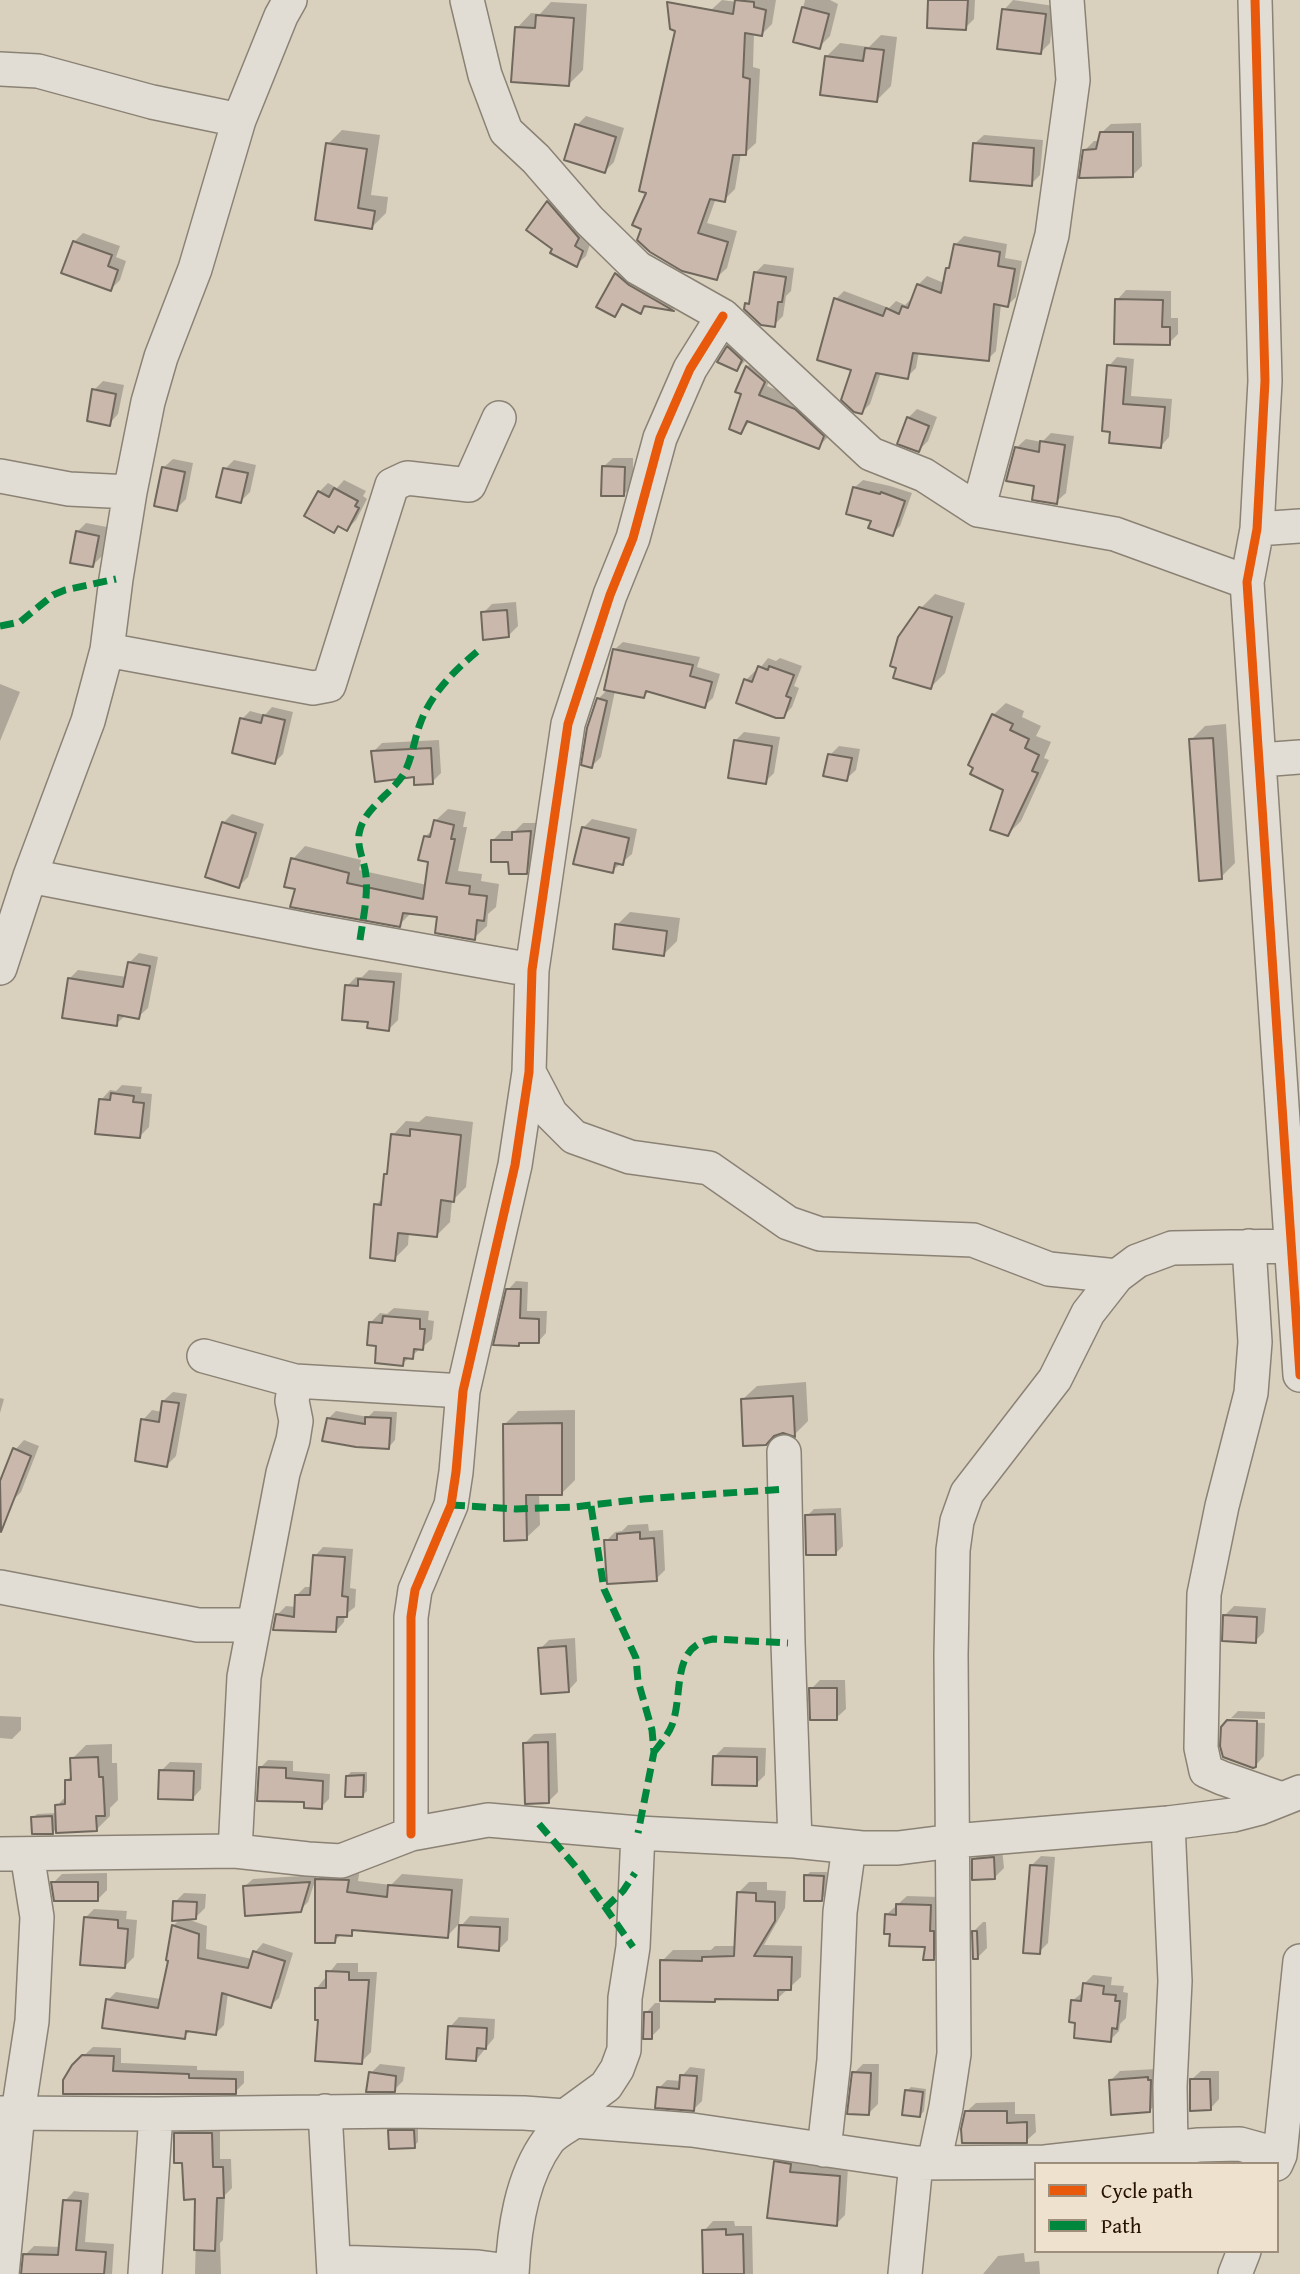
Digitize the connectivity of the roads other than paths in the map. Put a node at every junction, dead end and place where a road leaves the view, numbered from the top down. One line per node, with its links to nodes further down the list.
1 (467, 0): 7 (street)
2 (1067, 0): 11 (street)
3 (1255, 0): 13 (street)
4 (278, 5): 6 (street)
5 (0, 69): 6 (street)
6 (239, 120): 10 (street)
7 (723, 316): 11 (street); 20 (street)
8 (499, 418): 15 (street)
9 (0, 476): 10 (street)
10 (130, 492): 15 (street)
11 (978, 510): 14 (street)
12 (1300, 526): 13 (street)
13 (1256, 530): 14 (street)
14 (1247, 582): 17 (street)
15 (107, 650): 18 (street)
16 (1300, 757): 17 (street)
17 (1260, 760): 21 (street)
18 (30, 876): 19 (street); 20 (street)
19 (0, 968)
20 (532, 970): 22 (street)
21 (1289, 1028): 23 (street)
22 (529, 1072): 25 (street); 29 (street)
23 (1295, 1245): 24 (street); 27 (street)
24 (1249, 1246): 25 (street); 33 (street)
25 (1117, 1276): 38 (street)
26 (204, 1356): 28 (street)
27 (1300, 1375)
28 (295, 1381): 29 (street); 32 (street)
29 (463, 1391): 36 (street)
30 (784, 1452): 37 (street)
31 (0, 1587): 32 (street)
32 (254, 1625): 40 (street)
33 (1291, 1795): 34 (street)
34 (1168, 1823): 38 (street); 47 (street)
35 (638, 1833): 36 (street); 37 (street); 46 (street)
36 (411, 1834): 40 (street)
37 (795, 1840): 39 (street)
38 (953, 1841): 39 (street); 52 (street)
39 (849, 1847): 48 (street)
40 (235, 1851): 41 (street)
41 (14, 1854): 44 (street)
42 (1300, 1961): 49 (street)
43 (325, 2111): 45 (street); 46 (street); 54 (street)
44 (9, 2113): 45 (street); 55 (street)
45 (156, 2114): 56 (street)
46 (570, 2119): 48 (street); 58 (street)
47 (1171, 2148): 49 (street); 51 (street)
48 (824, 2150): 52 (street)
49 (1278, 2159)
50 (1034, 2162): 52 (street)
51 (1045, 2162)
52 (925, 2163): 59 (street)
53 (1243, 2253): 60 (street)
54 (334, 2268): 57 (street)
55 (2, 2274)
56 (145, 2274)
57 (506, 2274)
58 (512, 2274)
59 (905, 2274)
60 (1235, 2274)

